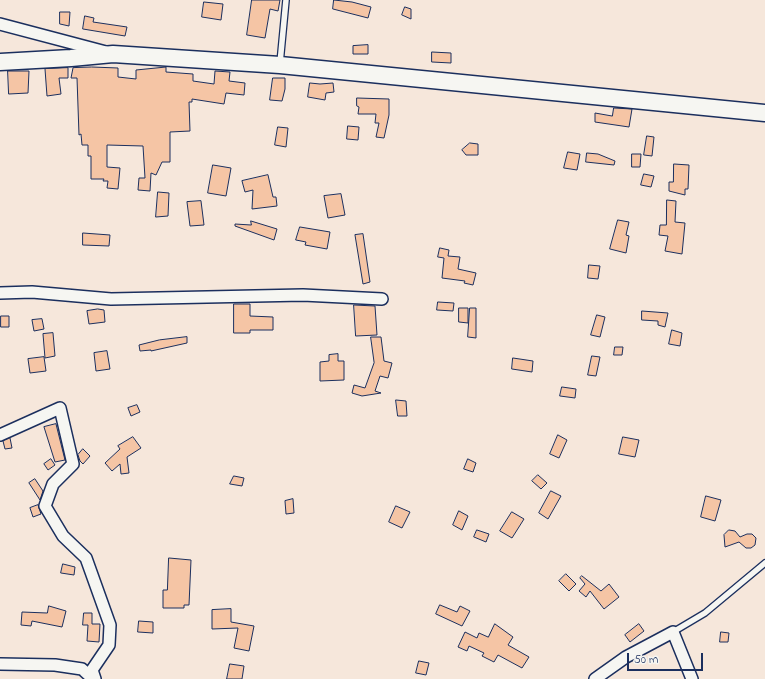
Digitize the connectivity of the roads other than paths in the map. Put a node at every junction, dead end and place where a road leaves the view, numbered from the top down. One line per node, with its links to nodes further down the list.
1 (286, 0): 5 (lane)
2 (0, 24): 3 (street)
3 (113, 54): 4 (main road); 5 (main road)
4 (0, 62)
5 (280, 65): 6 (main road)
6 (765, 112)
7 (0, 293): 8 (street)
8 (382, 299)
9 (0, 435): 13 (street)
10 (765, 563): 11 (lane)
11 (673, 632): 14 (street); 15 (street)
12 (0, 664): 13 (street)
13 (94, 679)
14 (595, 679)
15 (692, 679)

